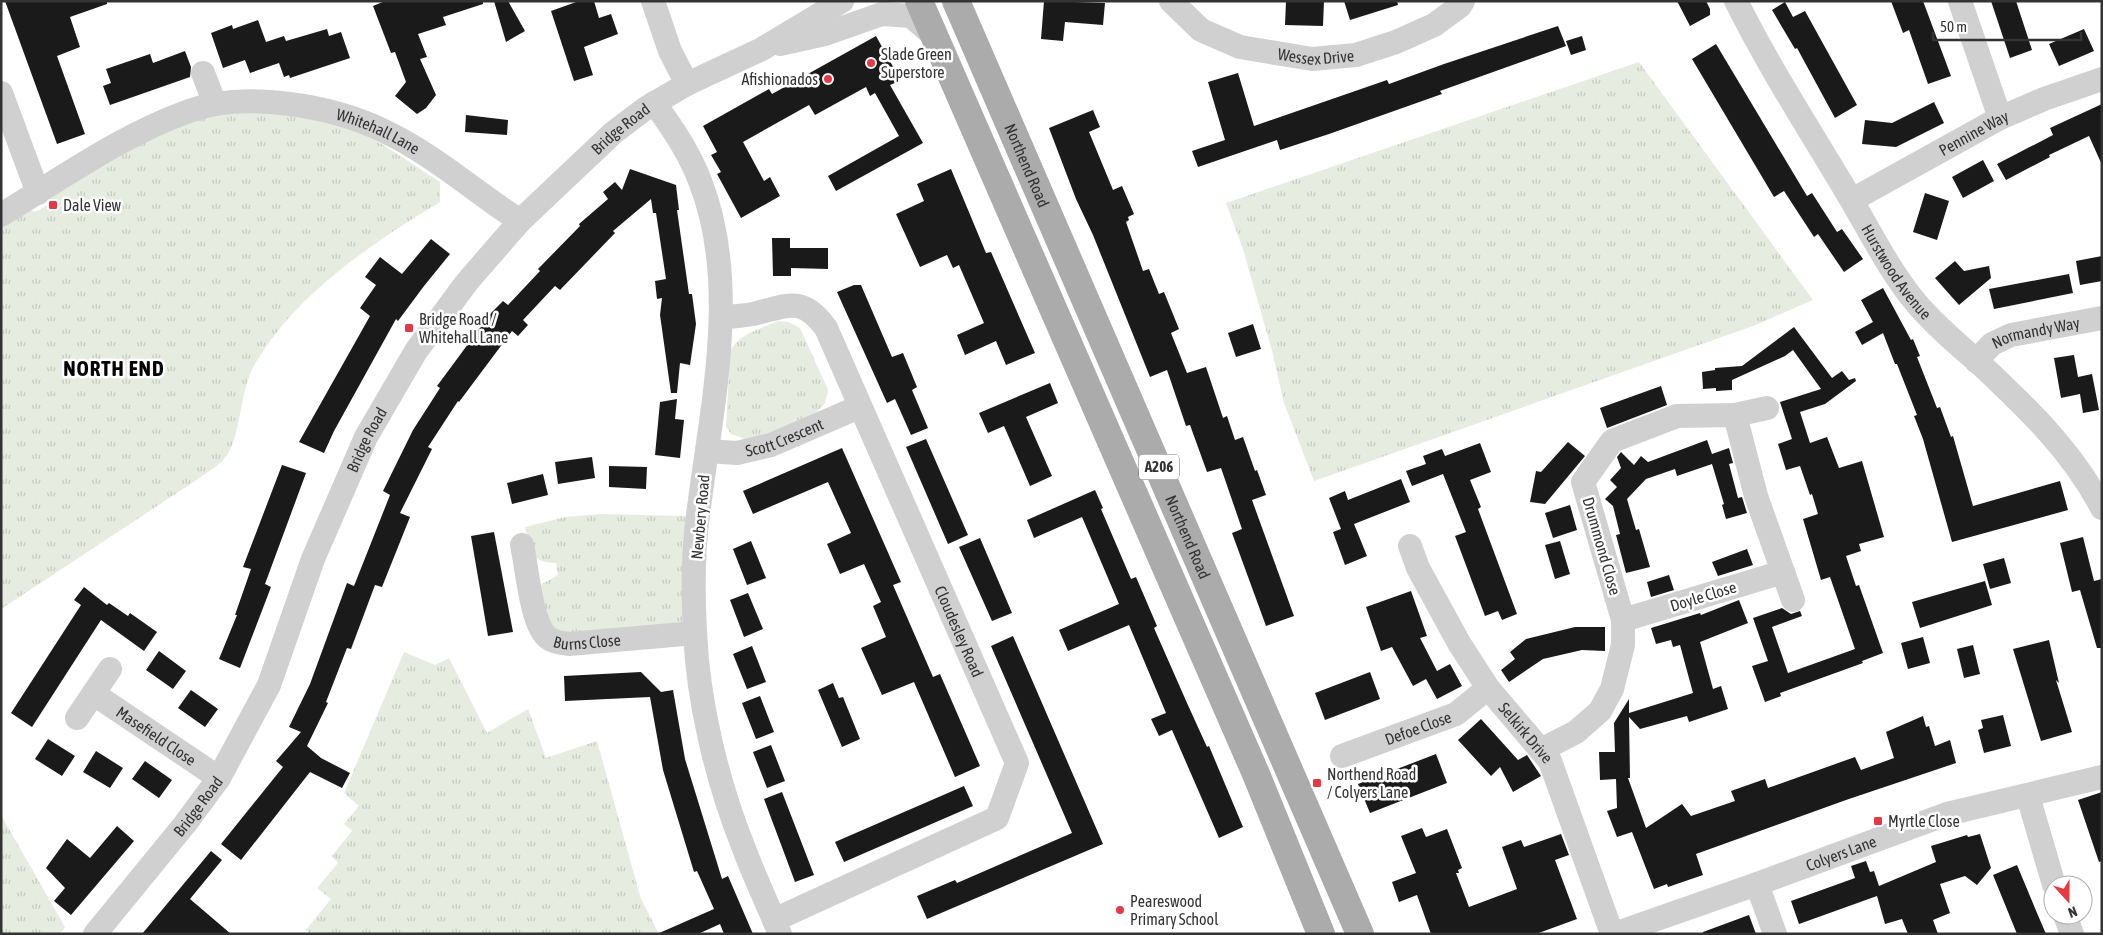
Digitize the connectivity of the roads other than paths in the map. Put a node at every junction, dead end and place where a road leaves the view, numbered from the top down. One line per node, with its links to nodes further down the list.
1 (653, 1): 13 (street)
2 (842, 1): 10 (street, Bridge Road)
3 (919, 1): 9 (main road, Northend Road / A206)
4 (956, 1): 50 (main road, Northend Road / A206)
5 (1171, 1): 6 (street, Wessex Drive)
6 (1463, 1)
7 (1736, 1): 19 (street, Hurstwood Avenue)
8 (1960, 1): 17 (street)
9 (934, 36): 10 (street, Bridge Road); 49 (main road, Northend Road / A206)
10 (762, 48): 13 (street, Bridge Road)
11 (203, 73): 15 (street)
12 (2102, 79): 17 (street, Pennine Way)
13 (687, 84): 16 (street, Bridge Road)
14 (1, 93): 18 (street)
15 (215, 104): 18 (street, Whitehall Lane); 21 (street, Whitehall Lane)
16 (654, 104): 21 (street, Bridge Road); 22 (street, Newbery Road)
17 (2000, 118): 19 (street, Pennine Way)
18 (38, 193): 20 (street, Whitehall Lane)
19 (1852, 200): 24 (street, Hurstwood Avenue)
20 (1, 215)
21 (520, 221): 43 (street, Bridge Road)
22 (722, 318): 25 (street, Cloudesley Road); 28 (street, Newbery Road)
23 (2102, 318): 24 (street, Normandy Way)
24 (1976, 361): 29 (street, Hurstwood Avenue)
25 (859, 407): 28 (street, Scott Crescent); 47 (street, Cloudesley Road)
26 (1767, 408): 27 (street, Drummond Close)
27 (1735, 414): 32 (street); 34 (street, Drummond Close)
28 (707, 451): 35 (street, Newbery Road)
29 (2102, 508)
30 (522, 544): 35 (street, Burns Close)
31 (1410, 546): 37 (street, Selkirk Drive)
32 (1783, 572): 33 (street); 34 (street, Doyle Close)
33 (1793, 600)
34 (1623, 620): 40 (street, Drummond Close)
35 (695, 633): 47 (street, Newbery Road)
36 (110, 669): 38 (street)
37 (1488, 688): 40 (street, Selkirk Drive); 41 (street, Defoe Close)
38 (94, 694): 39 (street); 43 (street, Masefield Close)
39 (78, 718)
40 (1541, 750): 51 (street, Selkirk Drive)
41 (1342, 756)
42 (2102, 777): 44 (street, Colyers Lane)
43 (219, 778): 48 (street, Bridge Road)
44 (2028, 796): 45 (street); 46 (street, Colyers Lane)
45 (2051, 875)
46 (1757, 884): 51 (street, Colyers Lane); 52 (street)
47 (777, 927)
48 (96, 934)
49 (1320, 934)
50 (1360, 934)
51 (1613, 934)
52 (1775, 934)

